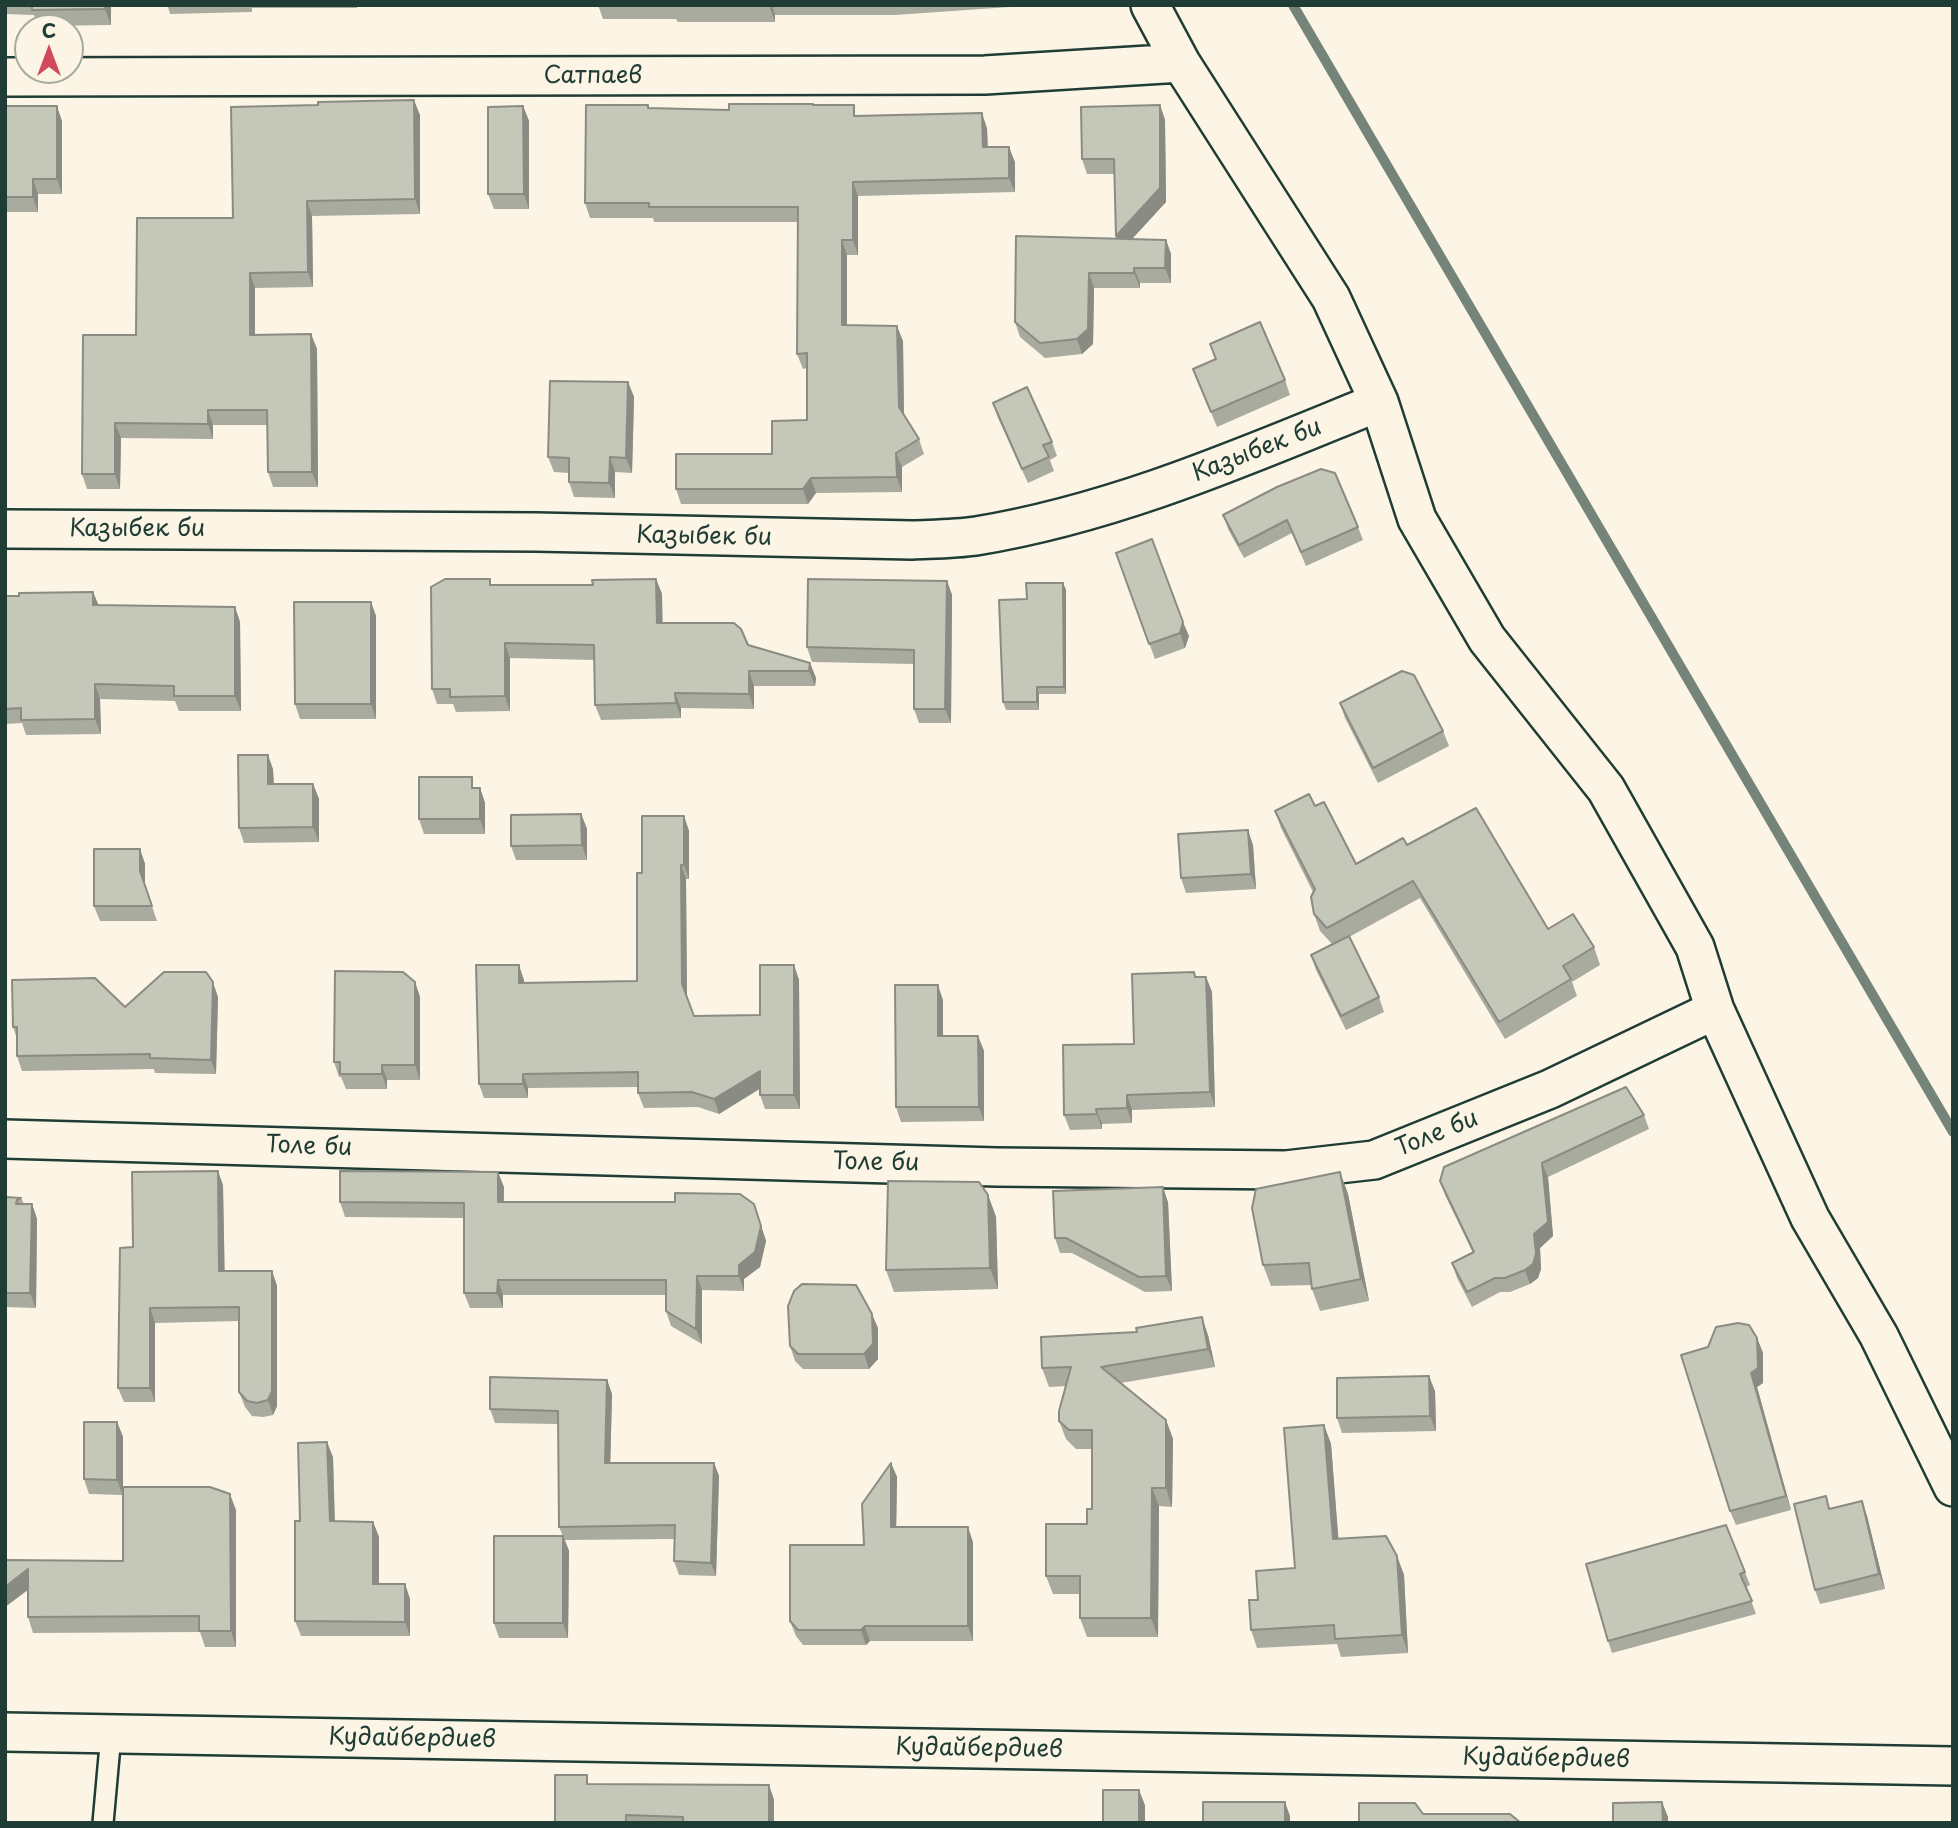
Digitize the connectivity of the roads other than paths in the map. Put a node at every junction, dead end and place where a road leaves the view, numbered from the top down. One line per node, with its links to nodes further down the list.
1 (1150, 5): 2 (street)
2 (1181, 63): 3 (street, Сатпаев); 4 (street)
3 (5, 77)
4 (1379, 402): 5 (street, Казыбек би); 6 (street)
5 (5, 529)
6 (1715, 1010): 7 (street, Толе би); 8 (street)
7 (5, 1139)
8 (1953, 1487)
9 (5, 1732): 10 (street, Кудайбердиев)
10 (111, 1734): 11 (street, Кудайбердиев); 12 (lane)
11 (1953, 1766)
12 (103, 1823)

